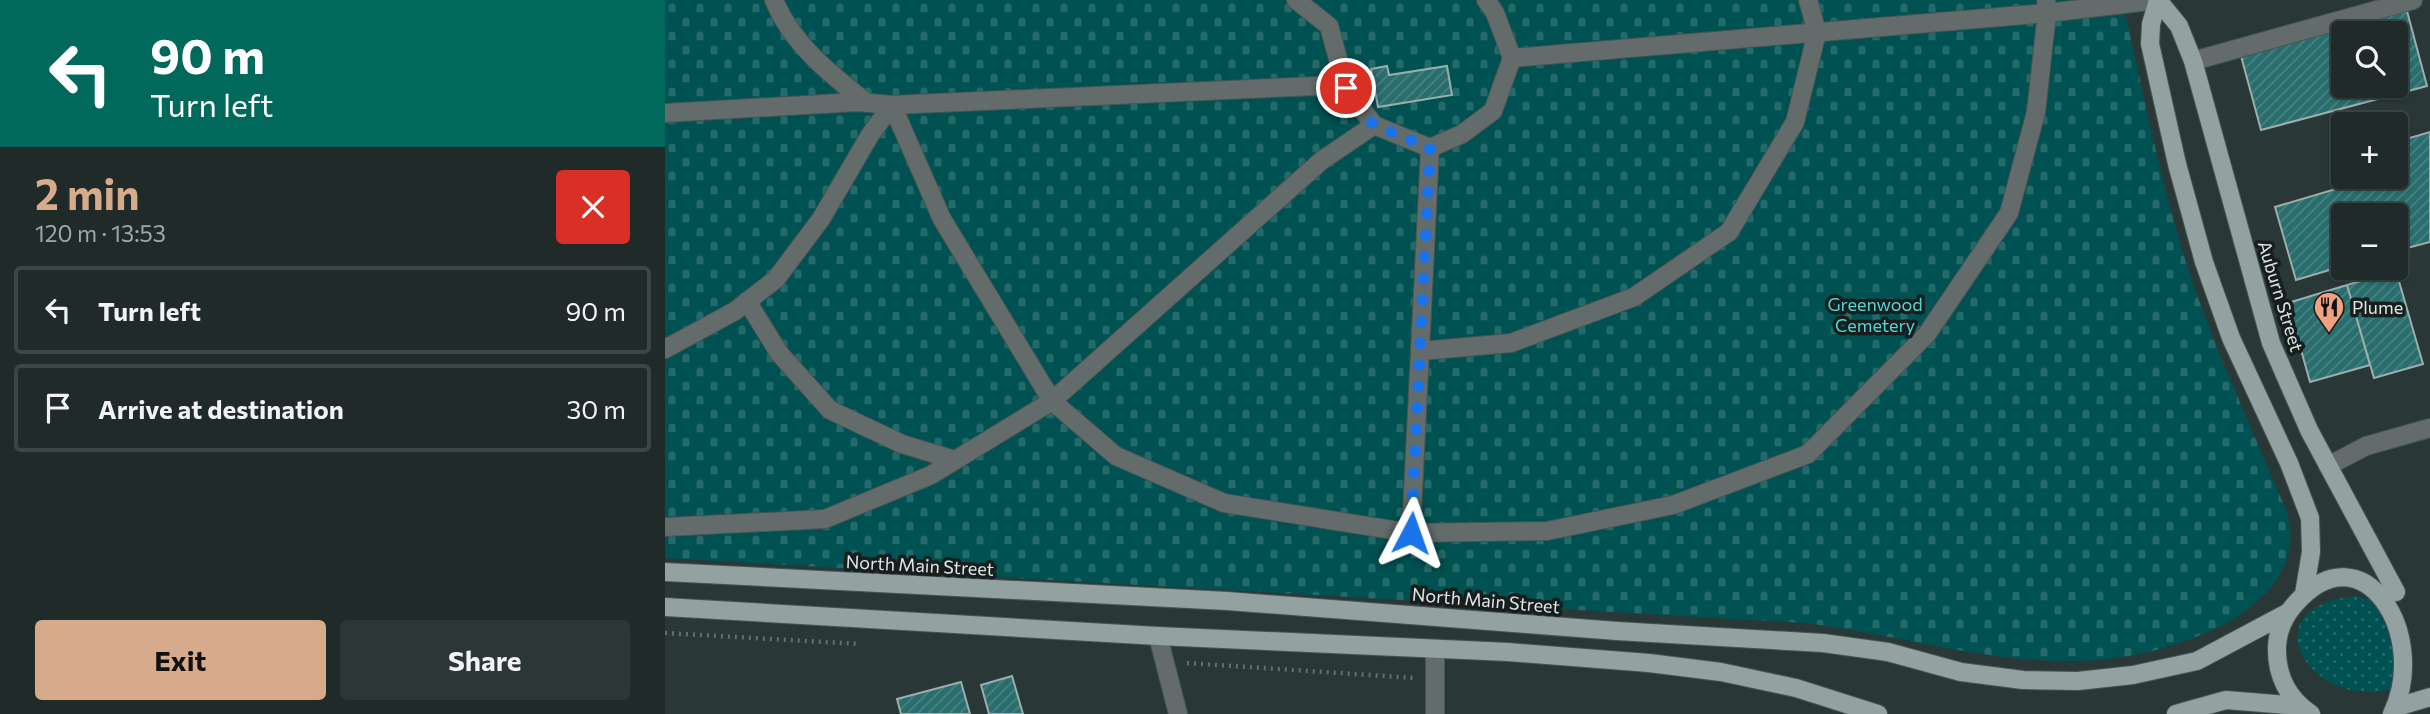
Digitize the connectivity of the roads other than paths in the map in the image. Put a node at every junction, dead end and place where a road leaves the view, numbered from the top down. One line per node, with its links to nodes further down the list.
1 (774, 0): 12 (street)
2 (1296, 0): 11 (street)
3 (1486, 0): 9 (street)
4 (1808, 0): 8 (street)
5 (2158, 0): 7 (street); 10 (main road, Auburn Street); 27 (main road)
6 (2413, 0): 10 (street)
7 (2047, 7): 8 (street); 25 (street)
8 (1817, 32): 9 (street); 19 (street)
9 (1512, 58): 16 (street)
10 (2193, 61): 23 (main road, Auburn Street)
11 (1346, 88): 13 (street); 15 (street)
12 (867, 103): 13 (street); 14 (street)
13 (893, 105): 17 (street); 20 (street)
14 (665, 113)
15 (1374, 125): 16 (street); 20 (street)
16 (1430, 148): 19 (street)
17 (747, 301): 18 (street); 22 (street)
18 (665, 349)
19 (1421, 351): 25 (street)
20 (1052, 401): 22 (street); 25 (street)
21 (2430, 428): 23 (street)
22 (955, 460): 24 (street)
23 (2328, 466): 27 (main road, Auburn Street)
24 (665, 527)
25 (1411, 533)
26 (665, 572): 29 (main road, North Main Street)
27 (2304, 594): 29 (main road)
28 (665, 607): 30 (main road)
29 (2287, 613): 34 (main road)
30 (1158, 636): 31 (main road); 36 (street)
31 (1435, 649): 37 (street); 38 (main road)
32 (2420, 680): 35 (main road)
33 (2430, 697): 35 (main road)
34 (2305, 710): 39 (main road)
35 (2396, 710)
36 (1178, 714)
37 (1434, 714)
38 (1878, 714)
39 (2176, 714)

